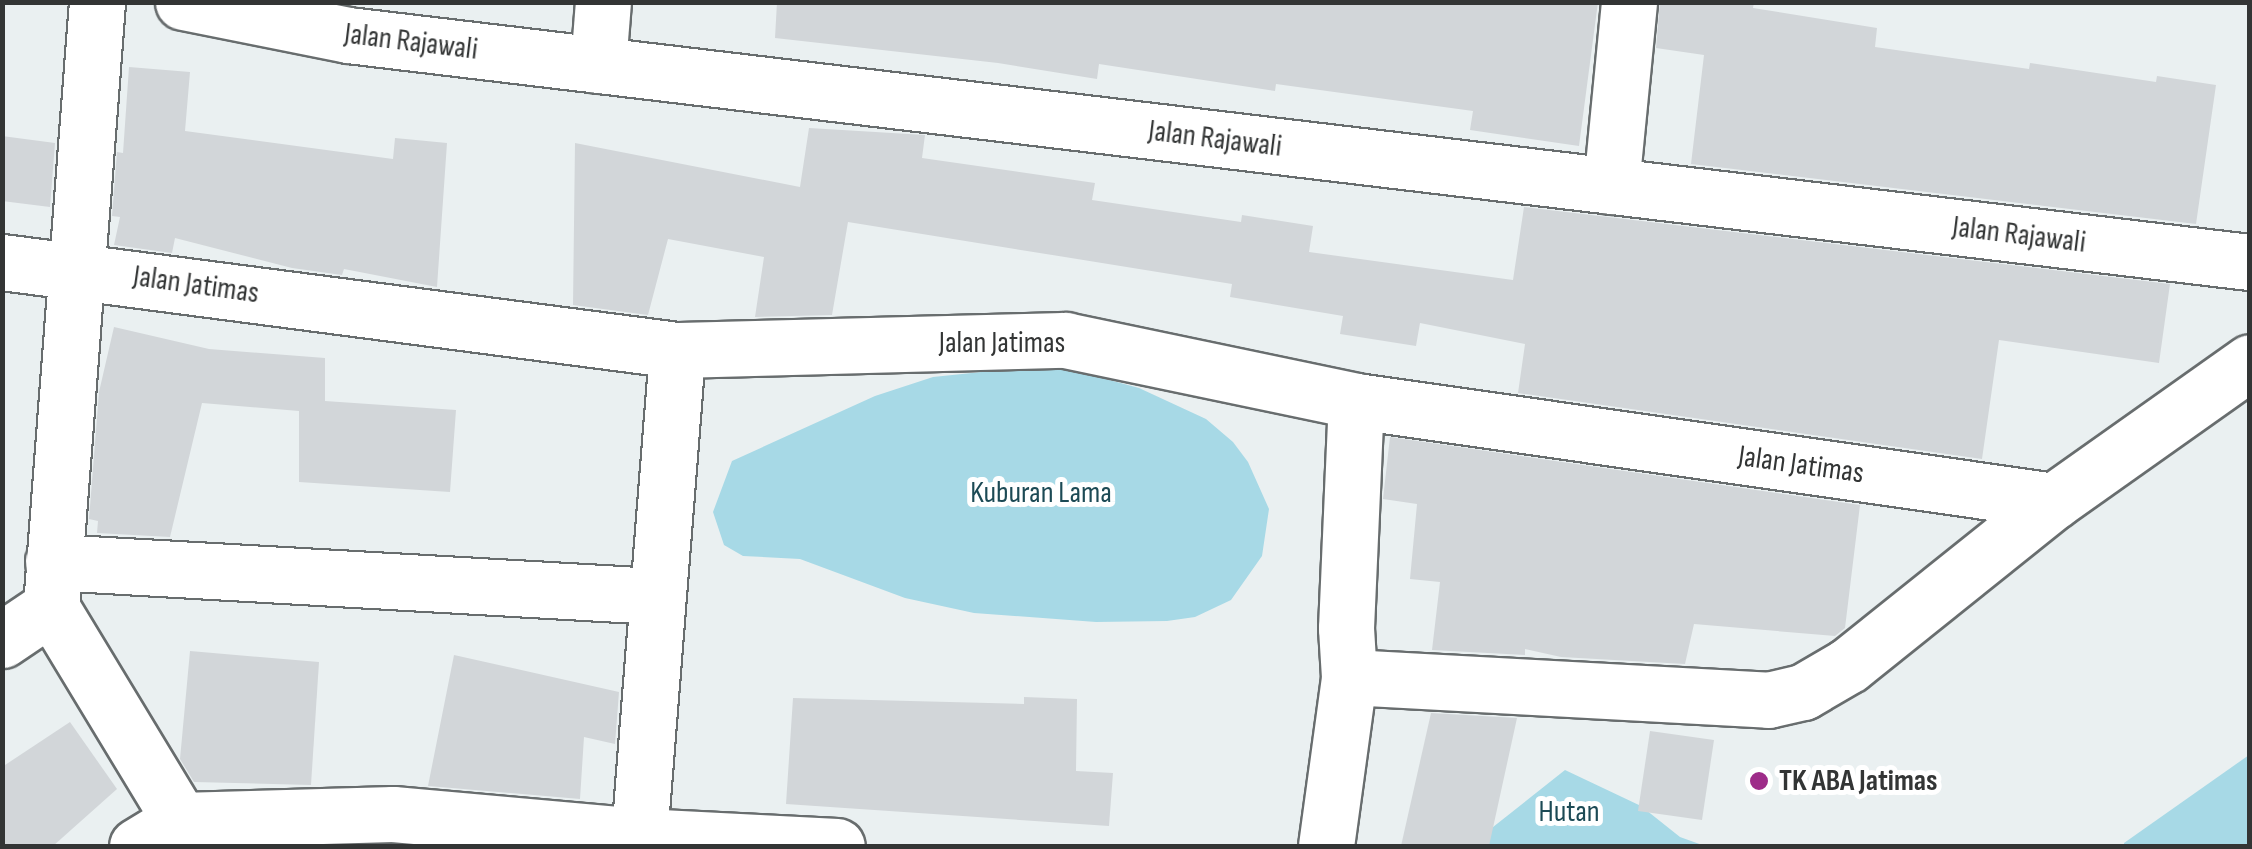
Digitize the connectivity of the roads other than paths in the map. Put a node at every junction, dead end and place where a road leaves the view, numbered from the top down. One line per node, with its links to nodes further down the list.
1 (98, 2): 10 (street)
2 (183, 2): 5 (street, Jalan Rajawali)
3 (603, 2): 6 (street)
4 (1628, 2): 7 (street)
5 (349, 19): 6 (street, Jalan Rajawali)
6 (598, 65): 7 (street, Jalan Rajawali)
7 (1611, 186): 9 (street, Jalan Rajawali)
8 (2, 262): 10 (street, Jalan Jatimas)
9 (2250, 262)
10 (74, 269): 11 (street, Jalan Jatimas); 15 (street)
11 (677, 350): 13 (street, Jalan Jatimas); 16 (street)
12 (2250, 362): 14 (street)
13 (1356, 401): 14 (street, Jalan Jatimas); 18 (street)
14 (2054, 502): 18 (street)
15 (52, 584): 16 (street); 17 (street); 19 (street)
16 (655, 596): 20 (street)
17 (2, 640)
18 (1348, 676): 22 (street)
19 (158, 833): 20 (street)
20 (639, 836): 21 (street)
21 (837, 846)
22 (1326, 846)

